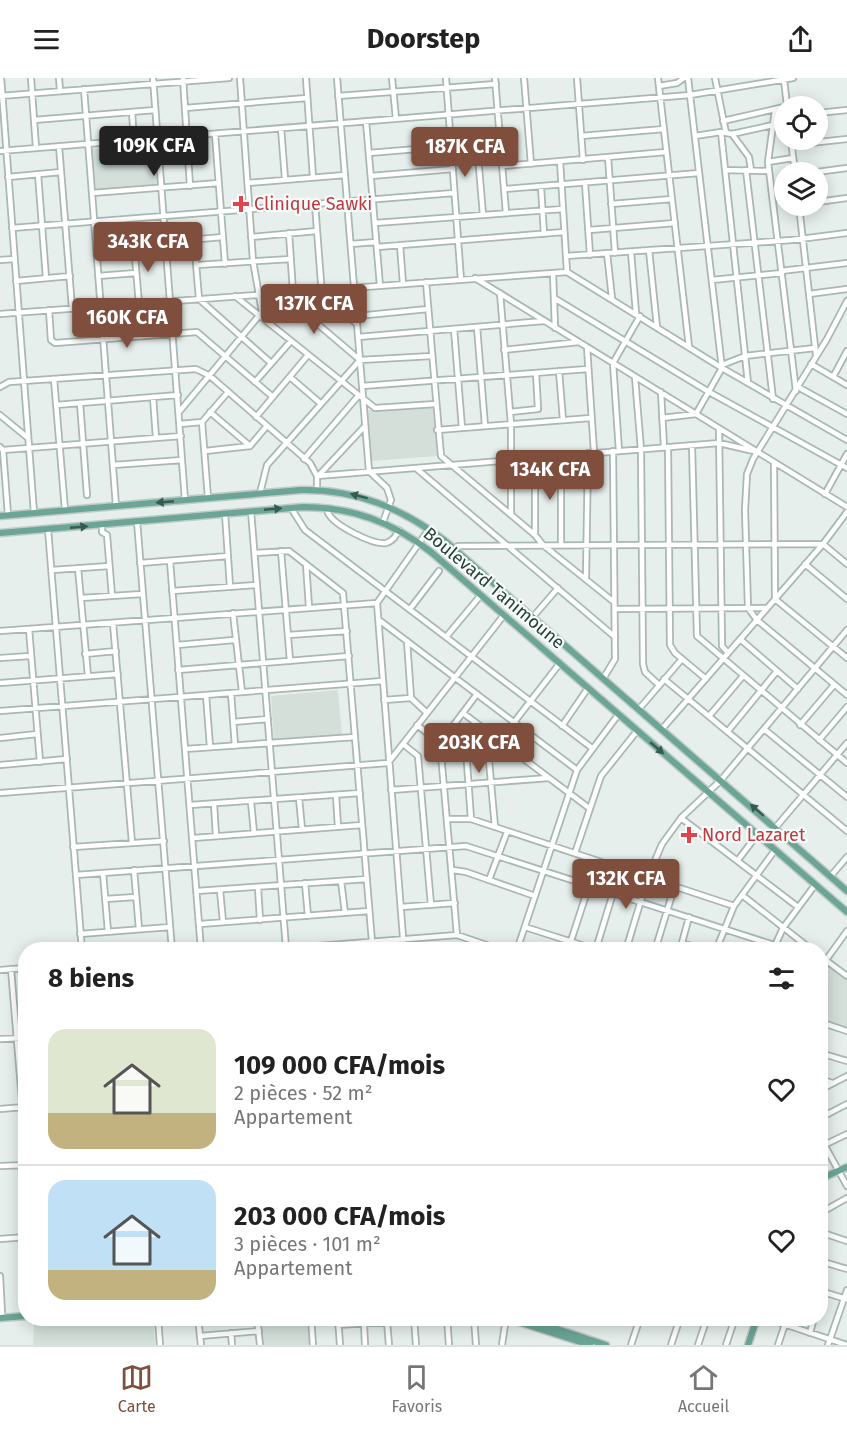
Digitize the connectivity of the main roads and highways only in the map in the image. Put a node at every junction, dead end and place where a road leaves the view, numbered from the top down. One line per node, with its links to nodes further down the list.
1 (0, 516): 3 (main road, Boulevard Tanimoune, one-way to 1)
2 (0, 533): 4 (main road, Boulevard Tanimoune, one-way to 4)
3 (847, 891)
4 (847, 912)
5 (847, 1167): 6 (main road)
6 (828, 1175)
7 (18, 1314): 8 (main road)
8 (1, 1315)
9 (538, 1326): 11 (main road)
10 (754, 1326): 15 (main road)
11 (542, 1327): 12 (main road); 14 (main road)
12 (576, 1343): 13 (main road)
13 (590, 1345)
14 (606, 1345)
15 (748, 1345)

